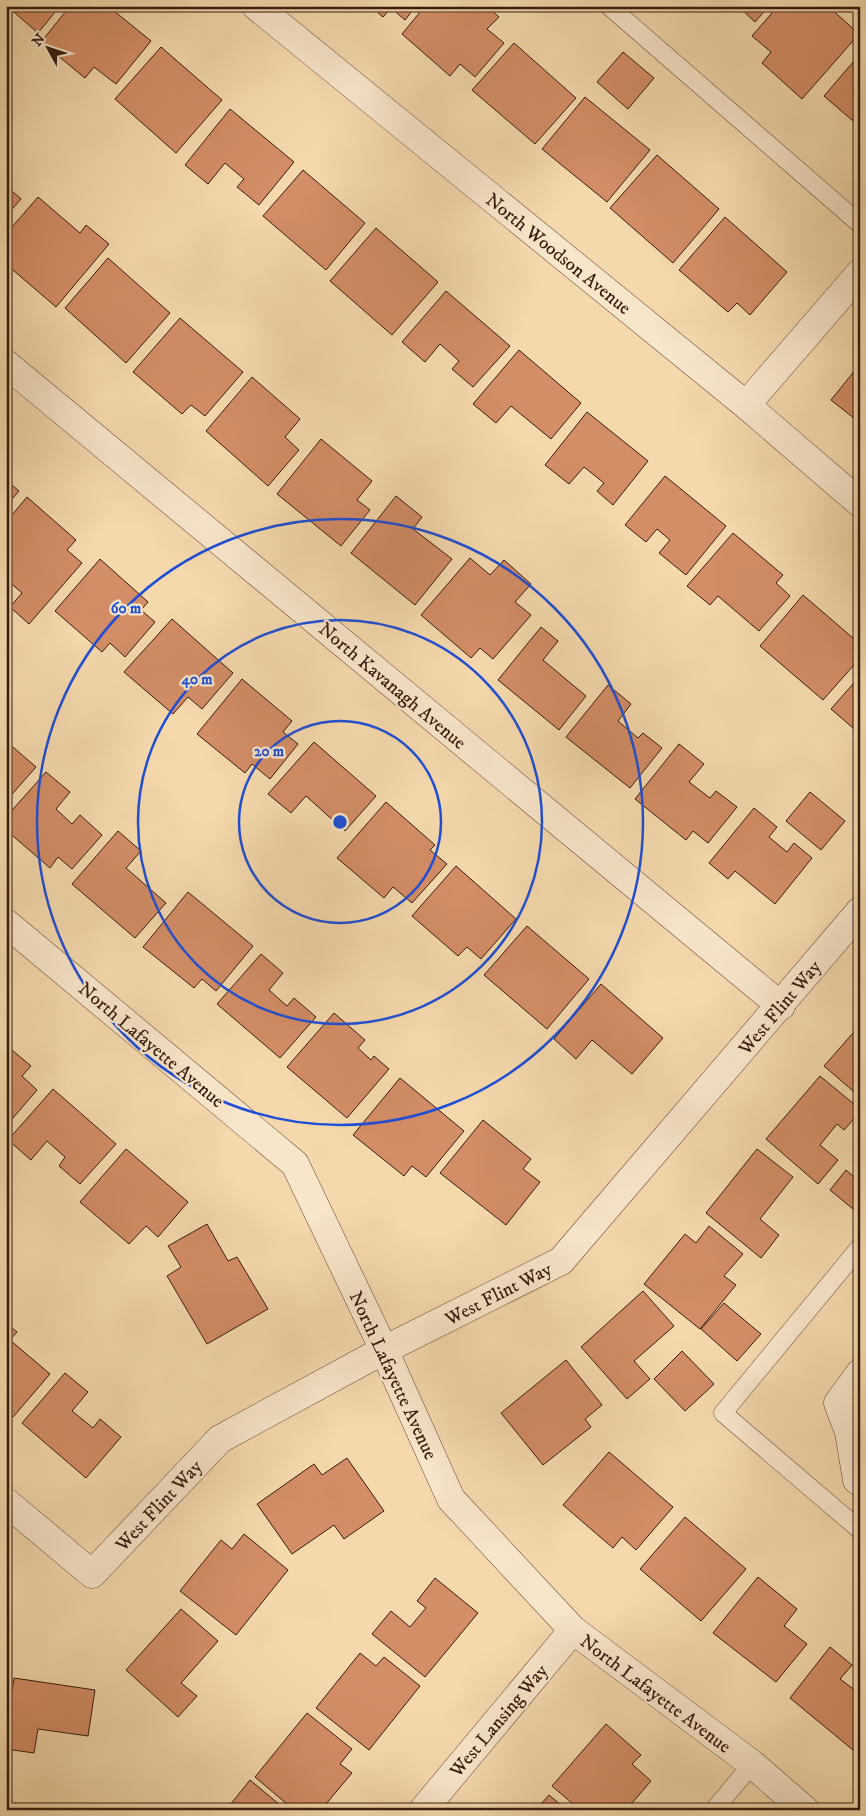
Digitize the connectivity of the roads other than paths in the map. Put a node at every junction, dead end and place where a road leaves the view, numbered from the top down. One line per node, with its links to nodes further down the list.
1 (256, 6): 6 (street, North Woodson Avenue)
2 (609, 6): 3 (lane)
3 (860, 224)
4 (860, 273): 6 (street)
5 (6, 364): 10 (street, North Kavanagh Avenue)
6 (746, 405): 7 (street, North Woodson Avenue)
7 (860, 503)
8 (860, 912): 10 (street, West Flint Way)
9 (6, 923): 12 (street, North Lafayette Avenue)
10 (780, 1006): 12 (street, West Flint Way)
11 (860, 1246): 16 (lane)
12 (384, 1350): 15 (street, West Flint Way); 17 (street, North Lafayette Avenue)
13 (860, 1374): 14 (street)
14 (860, 1482)
15 (6, 1502)
16 (860, 1530)
17 (573, 1630): 18 (street, North Lafayette Avenue); 19 (street, West Lansing Way)
18 (752, 1764): 20 (lane); 21 (street, North Lafayette Avenue)
19 (423, 1810)
20 (714, 1810)
21 (805, 1810)

